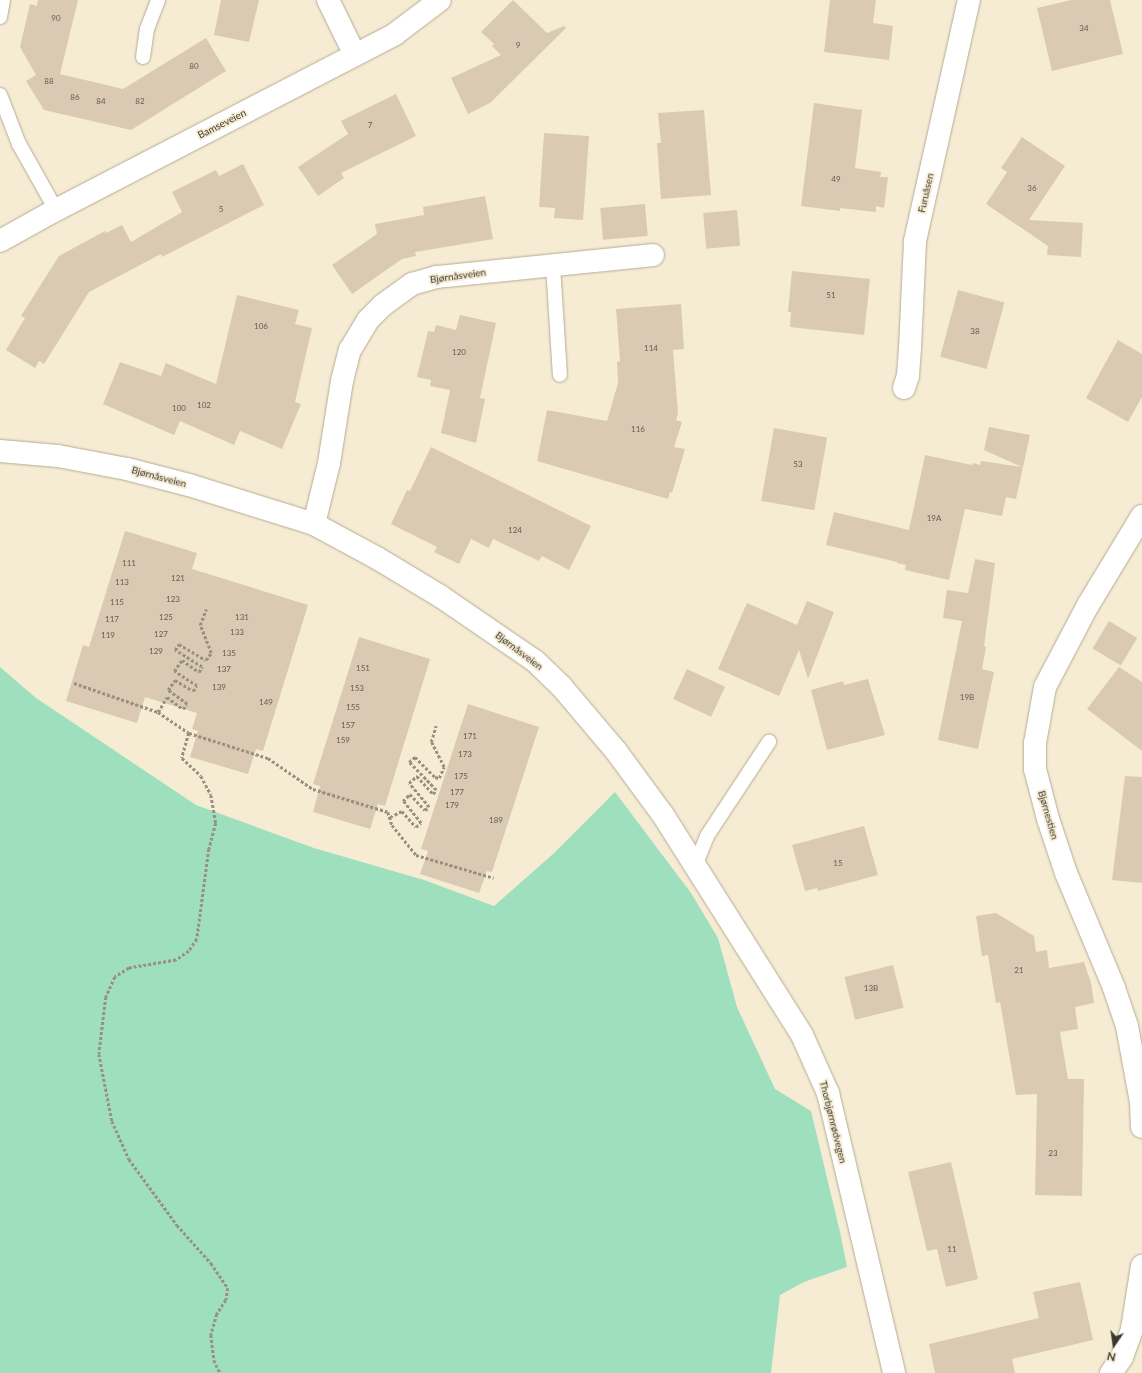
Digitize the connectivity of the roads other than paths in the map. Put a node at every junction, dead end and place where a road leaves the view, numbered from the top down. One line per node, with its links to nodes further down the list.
1 (3, 0): 6 (lane)
2 (158, 0): 8 (lane)
3 (328, 0): 7 (street)
4 (440, 0): 7 (street, Bamseveien)
5 (969, 0): 15 (street, Furuåsen)
6 (0, 17)
7 (355, 55): 10 (street, Bamseveien)
8 (143, 57)
9 (0, 95): 10 (lane)
10 (56, 210): 11 (street, Bamseveien)
11 (0, 241)
12 (654, 255): 13 (street, Bjørnåsveien)
13 (553, 265): 14 (lane); 18 (street, Bjørnåsveien)
14 (560, 375)
15 (904, 388)
16 (0, 450): 18 (street, Bjørnåsveien)
17 (1142, 516): 22 (street, Bjørnestien)
18 (314, 524): 20 (street, Bjørnåsveien)
19 (769, 742): 21 (lane)
20 (675, 834): 21 (street, Thorbjørnrødvegen)
21 (695, 866): 24 (street, Thorbjørnrødvegen)
22 (1142, 1127)
23 (1142, 1266): 25 (street)
24 (894, 1373)
25 (1112, 1373)

